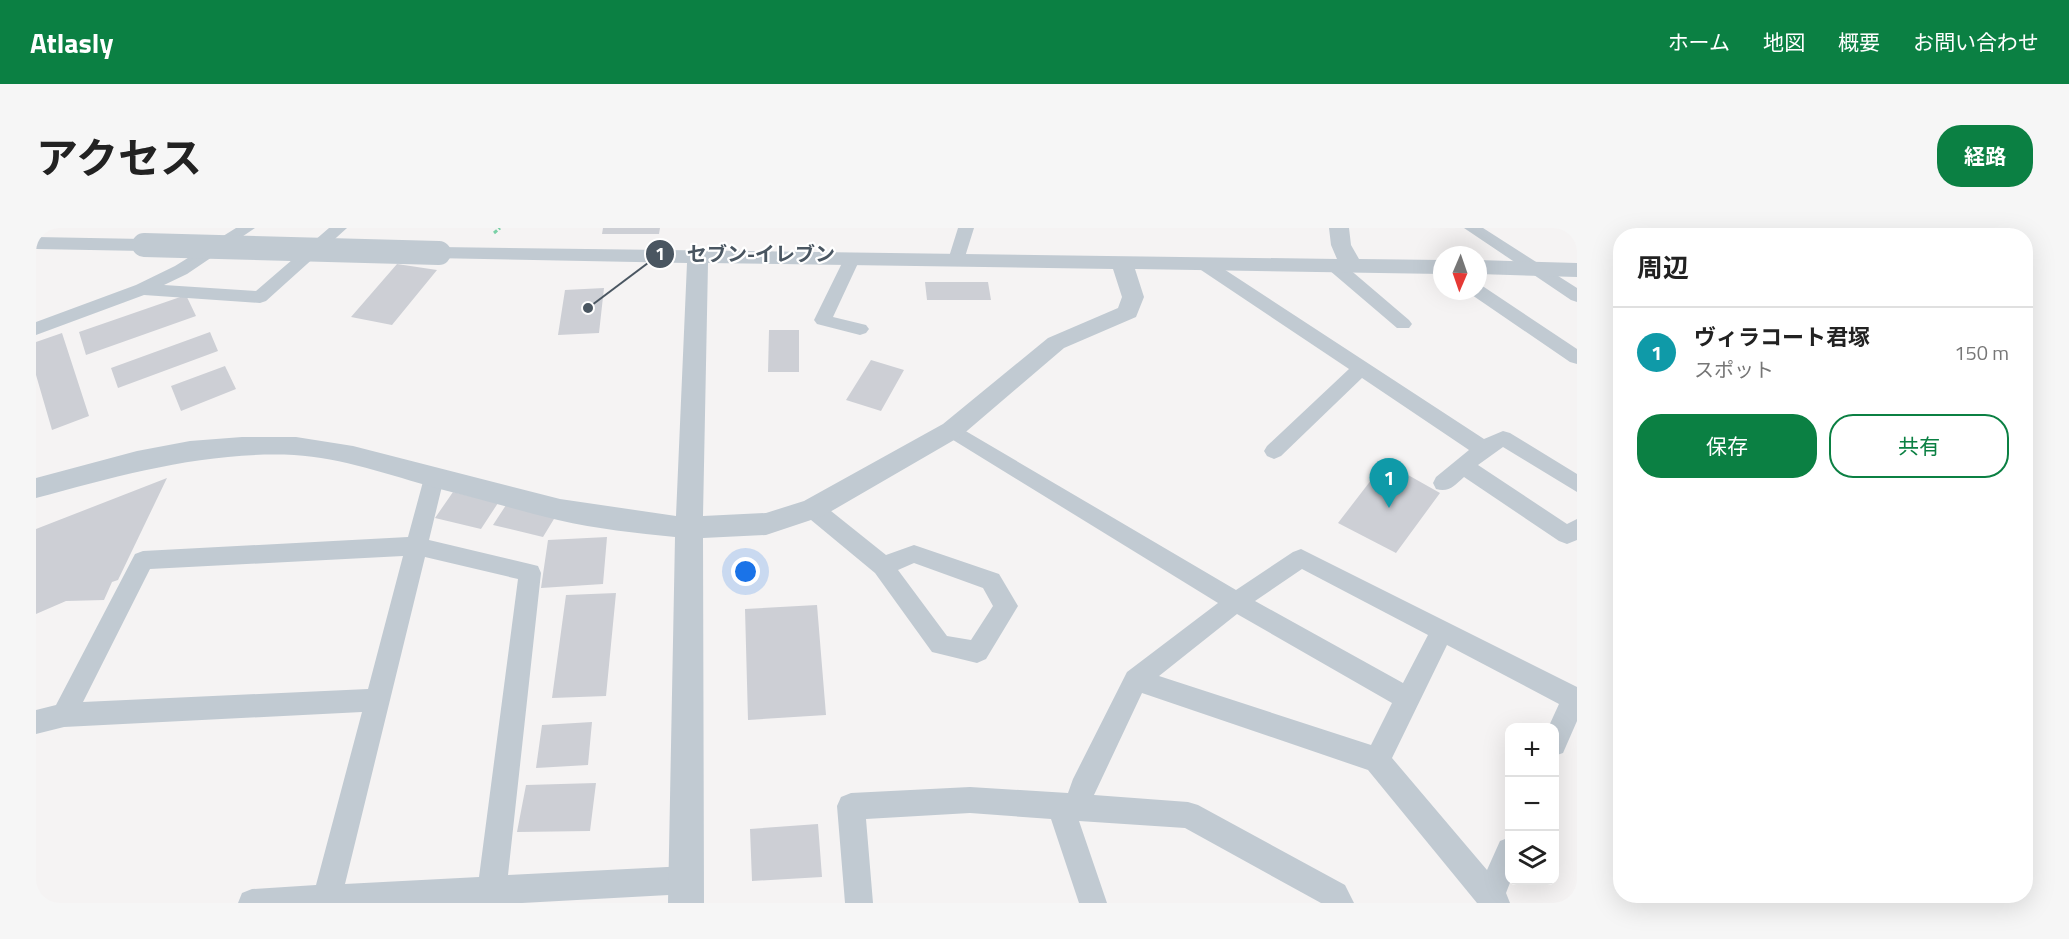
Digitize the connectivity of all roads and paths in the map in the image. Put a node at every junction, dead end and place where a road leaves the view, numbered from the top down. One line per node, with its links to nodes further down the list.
1 (247, 228): 19 (street)
2 (339, 228): 19 (street)
3 (966, 228): 11 (street)
4 (1339, 228): 14 (street)
5 (1472, 228): 17 (street)
6 (1571, 228): 7 (street)
7 (1577, 232)
8 (36, 243): 9 (street, bridge)
9 (698, 257): 10 (street); 35 (street)
10 (852, 259): 11 (street); 24 (street)
11 (956, 260): 12 (street)
12 (1122, 262): 13 (street); 27 (street)
13 (1204, 264): 14 (street); 26 (street)
14 (1344, 266): 15 (street); 22 (street)
15 (1433, 267)
16 (1487, 267): 17 (street)
17 (1537, 269): 18 (street); 20 (street)
18 (1577, 270)
19 (142, 289): 23 (street)
20 (1577, 296)
21 (1487, 297): 25 (street)
22 (1403, 324)
23 (36, 329)
24 (860, 329)
25 (1577, 358)
26 (1361, 368): 28 (street); 29 (street)
27 (952, 430): 34 (street); 39 (street)
28 (1483, 449): 31 (street); 32 (street); 36 (street)
29 (1274, 451)
30 (434, 478): 33 (street); 35 (street); 37 (street)
31 (1443, 483)
32 (1577, 484)
33 (36, 488)
34 (813, 509): 35 (street); 38 (street)
35 (689, 528): 52 (street)
36 (1577, 528)
37 (416, 546): 44 (street); 45 (street); 51 (street)
38 (883, 566): 38 (street)
39 (1236, 603): 40 (street); 41 (street); 42 (street)
40 (1442, 630): 42 (street); 43 (street)
41 (1136, 680): 48 (street); 49 (street)
42 (1408, 699): 48 (street)
43 (1575, 699): 47 (street)
44 (376, 700): 45 (street); 54 (street)
45 (64, 715): 46 (street)
46 (36, 722)
47 (1559, 733)
48 (1377, 760): 53 (street)
49 (1071, 807): 56 (street); 57 (street); 58 (street)
50 (1505, 863): 53 (street)
51 (492, 890): 52 (street); 54 (street)
52 (686, 891)
53 (1493, 900)
54 (326, 901): 55 (street)
55 (252, 903)
56 (859, 903)
57 (1093, 903)
58 (1340, 903)

